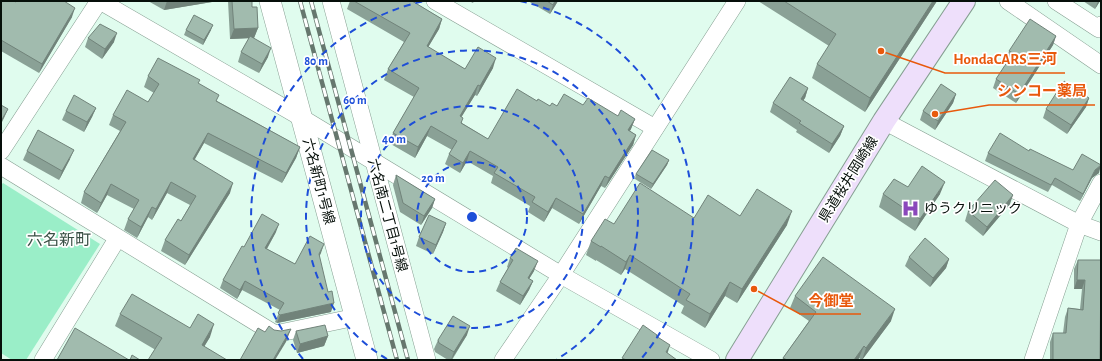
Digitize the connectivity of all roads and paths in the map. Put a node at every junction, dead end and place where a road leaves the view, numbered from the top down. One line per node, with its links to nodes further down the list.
1 (99, 1): 11 (street); 14 (street)
2 (270, 1): 11 (street, 六名新町1号線)
3 (331, 1): 15 (street, 六名南二丁目1号線)
4 (435, 1): 13 (street)
5 (737, 1): 13 (street)
6 (964, 1): 12 (main road, 県道桜井岡崎線)
7 (1008, 1): 10 (street)
8 (1056, 1): 9 (street)
9 (1101, 26)
10 (1101, 65)
11 (302, 118): 15 (street); 22 (street, 六名新町1号線)
12 (884, 120): 18 (street); 28 (main road, 県道桜井岡崎線)
13 (655, 128): 21 (street)
14 (1, 151)
15 (374, 162): 21 (street); 25 (street, 六名南二丁目1号線)
16 (1, 166): 20 (street)
17 (1101, 183): 18 (street)
18 (1079, 224): 19 (street); 29 (street)
19 (1101, 232)
20 (117, 239): 22 (street); 23 (street)
21 (561, 275): 26 (street); 27 (street)
22 (356, 317): 24 (street, 六名新町1号線)
23 (42, 360)
24 (367, 360)
25 (427, 360)
26 (503, 360)
27 (711, 360)
28 (737, 360)
29 (1033, 360)

